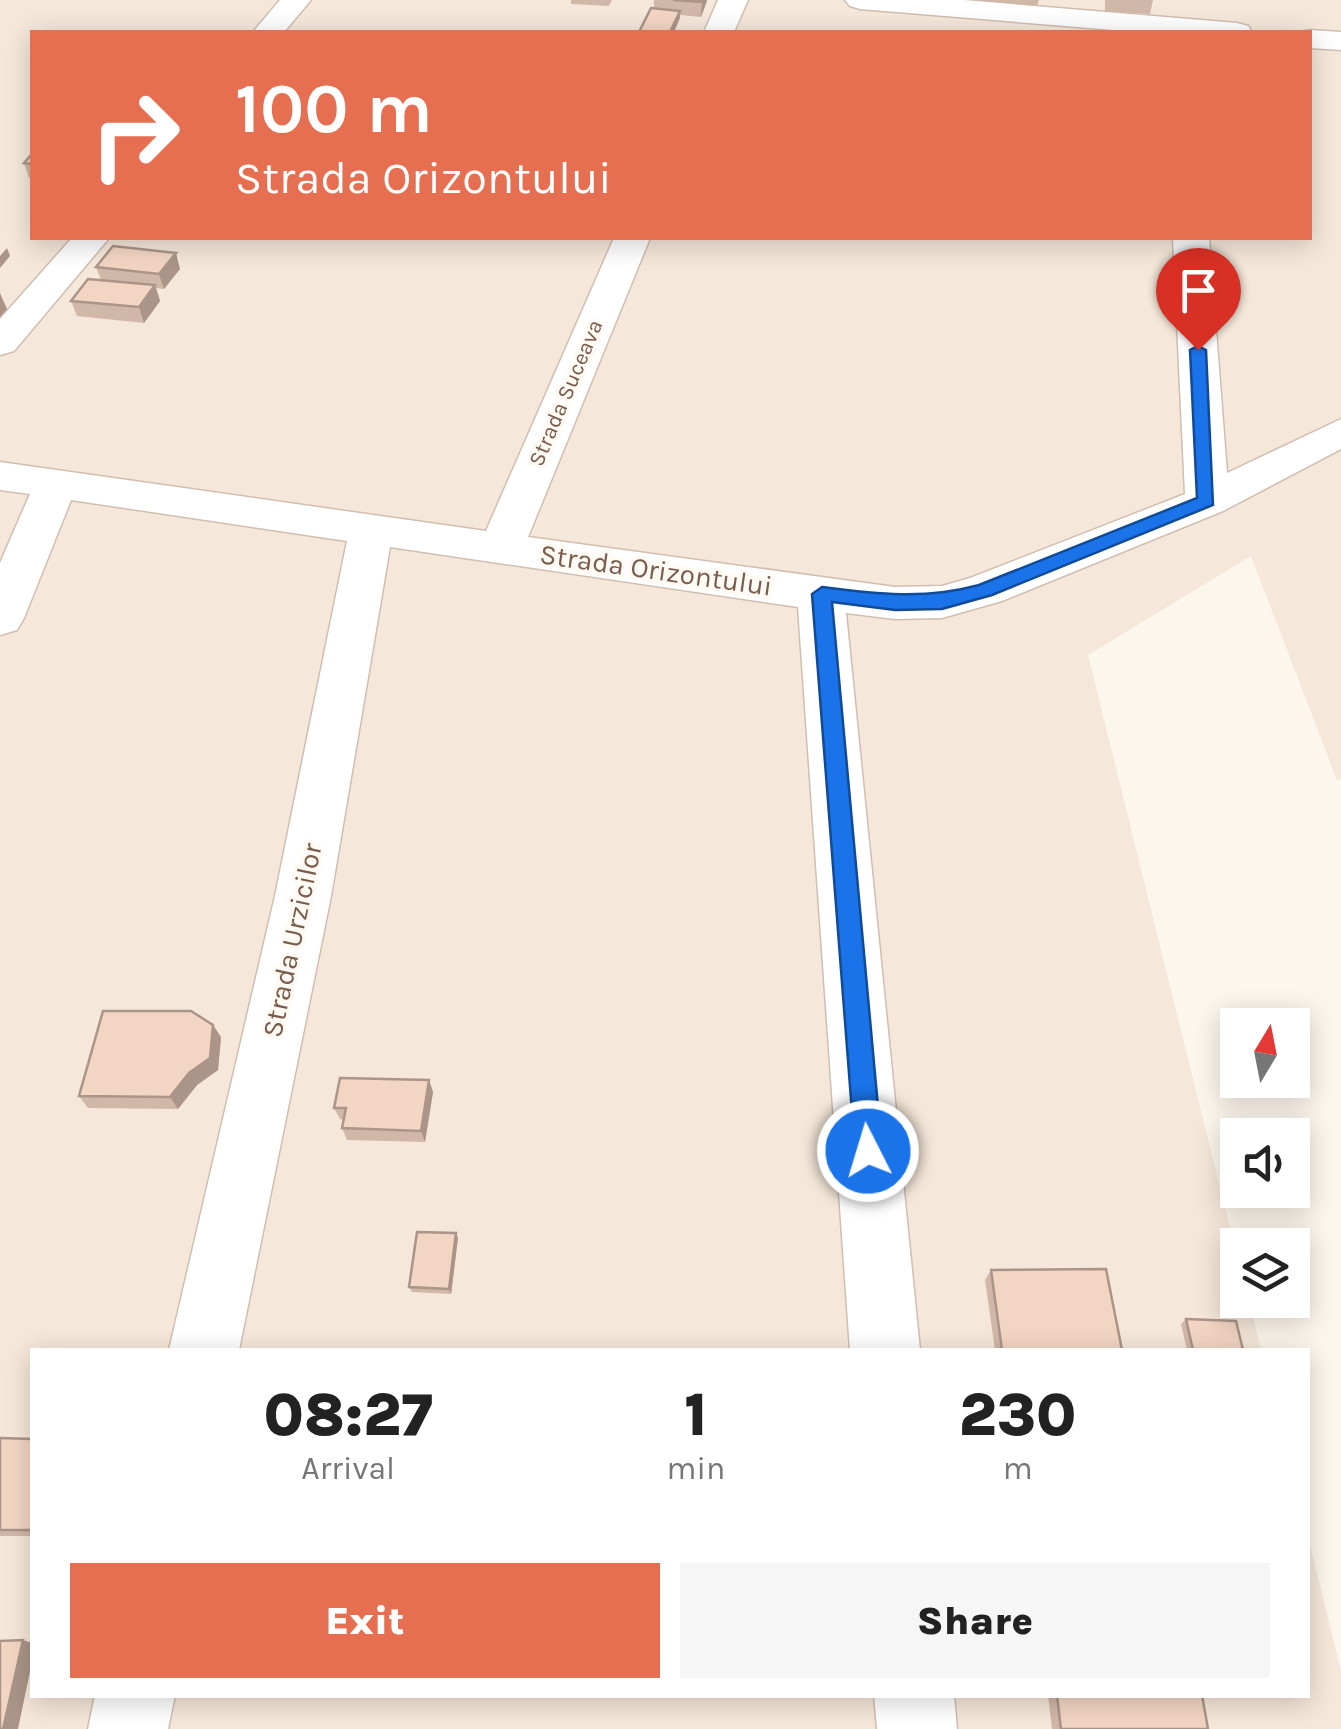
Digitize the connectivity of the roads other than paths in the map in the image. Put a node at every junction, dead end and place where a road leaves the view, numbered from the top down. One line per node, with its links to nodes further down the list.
1 (296, 0): 5 (street)
2 (732, 0): 6 (street)
3 (860, 0): 4 (street)
4 (1178, 20): 7 (street)
5 (270, 30)
6 (720, 30)
7 (1227, 30)
8 (1312, 38): 9 (street)
9 (1341, 41)
10 (89, 240): 13 (street)
11 (631, 240): 19 (street, Strada Suceava)
12 (1191, 240): 17 (street)
13 (0, 343)
14 (1341, 432): 17 (street, Strada Orizontului)
15 (0, 476): 16 (street, Strada Orizontului)
16 (56, 484): 18 (street, Strada Orizontului); 21 (street)
17 (1207, 501): 20 (street, Strada Orizontului)
18 (372, 529): 19 (street, Strada Orizontului); 22 (street, Strada Urzicilor)
19 (500, 548): 20 (street, Strada Orizontului)
20 (822, 594): 23 (street)
21 (0, 618)
22 (204, 1348)
23 (885, 1348)
24 (134, 1698): 26 (street)
25 (914, 1698): 27 (street)
26 (128, 1729)
27 (917, 1729)

